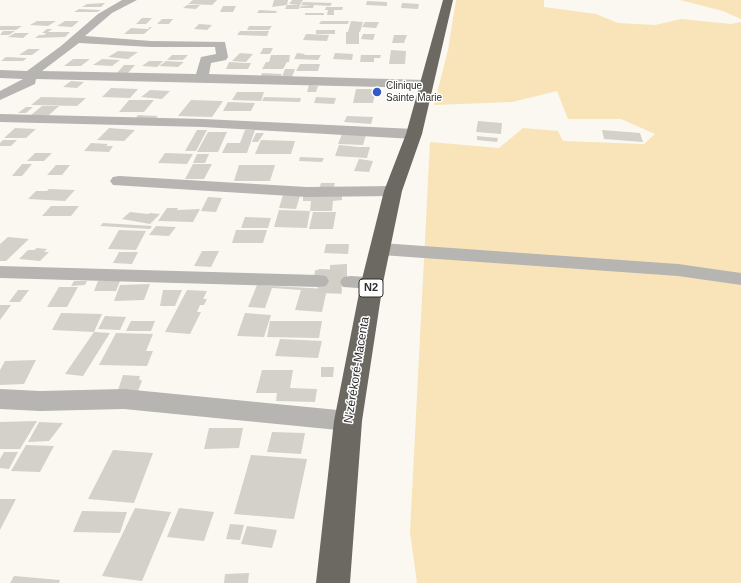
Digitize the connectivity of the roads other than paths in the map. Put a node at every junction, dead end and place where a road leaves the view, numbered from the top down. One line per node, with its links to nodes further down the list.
1 (132, 0): 3 (street)
2 (448, 0): 7 (highway, N'zérékoré-Macenta / N2)
3 (76, 39): 5 (street); 6 (street)
4 (0, 74): 5 (street)
5 (29, 75): 6 (street); 8 (street)
6 (202, 78): 7 (street)
7 (425, 84): 10 (highway, N'zérékoré-Macenta / N2)
8 (0, 96)
9 (0, 118): 10 (street)
10 (414, 134): 12 (highway, N'zérékoré-Macenta / N2)
11 (120, 181): 12 (street)
12 (394, 191): 13 (highway, N'zérékoré-Macenta / N2)
13 (381, 249): 15 (street); 18 (highway, N'zérékoré-Macenta / N2)
14 (0, 272): 16 (street)
15 (741, 278)
16 (318, 281)
17 (0, 399): 18 (street)
18 (348, 421): 19 (highway, N'zérékoré-Macenta / N2)
19 (334, 583)

